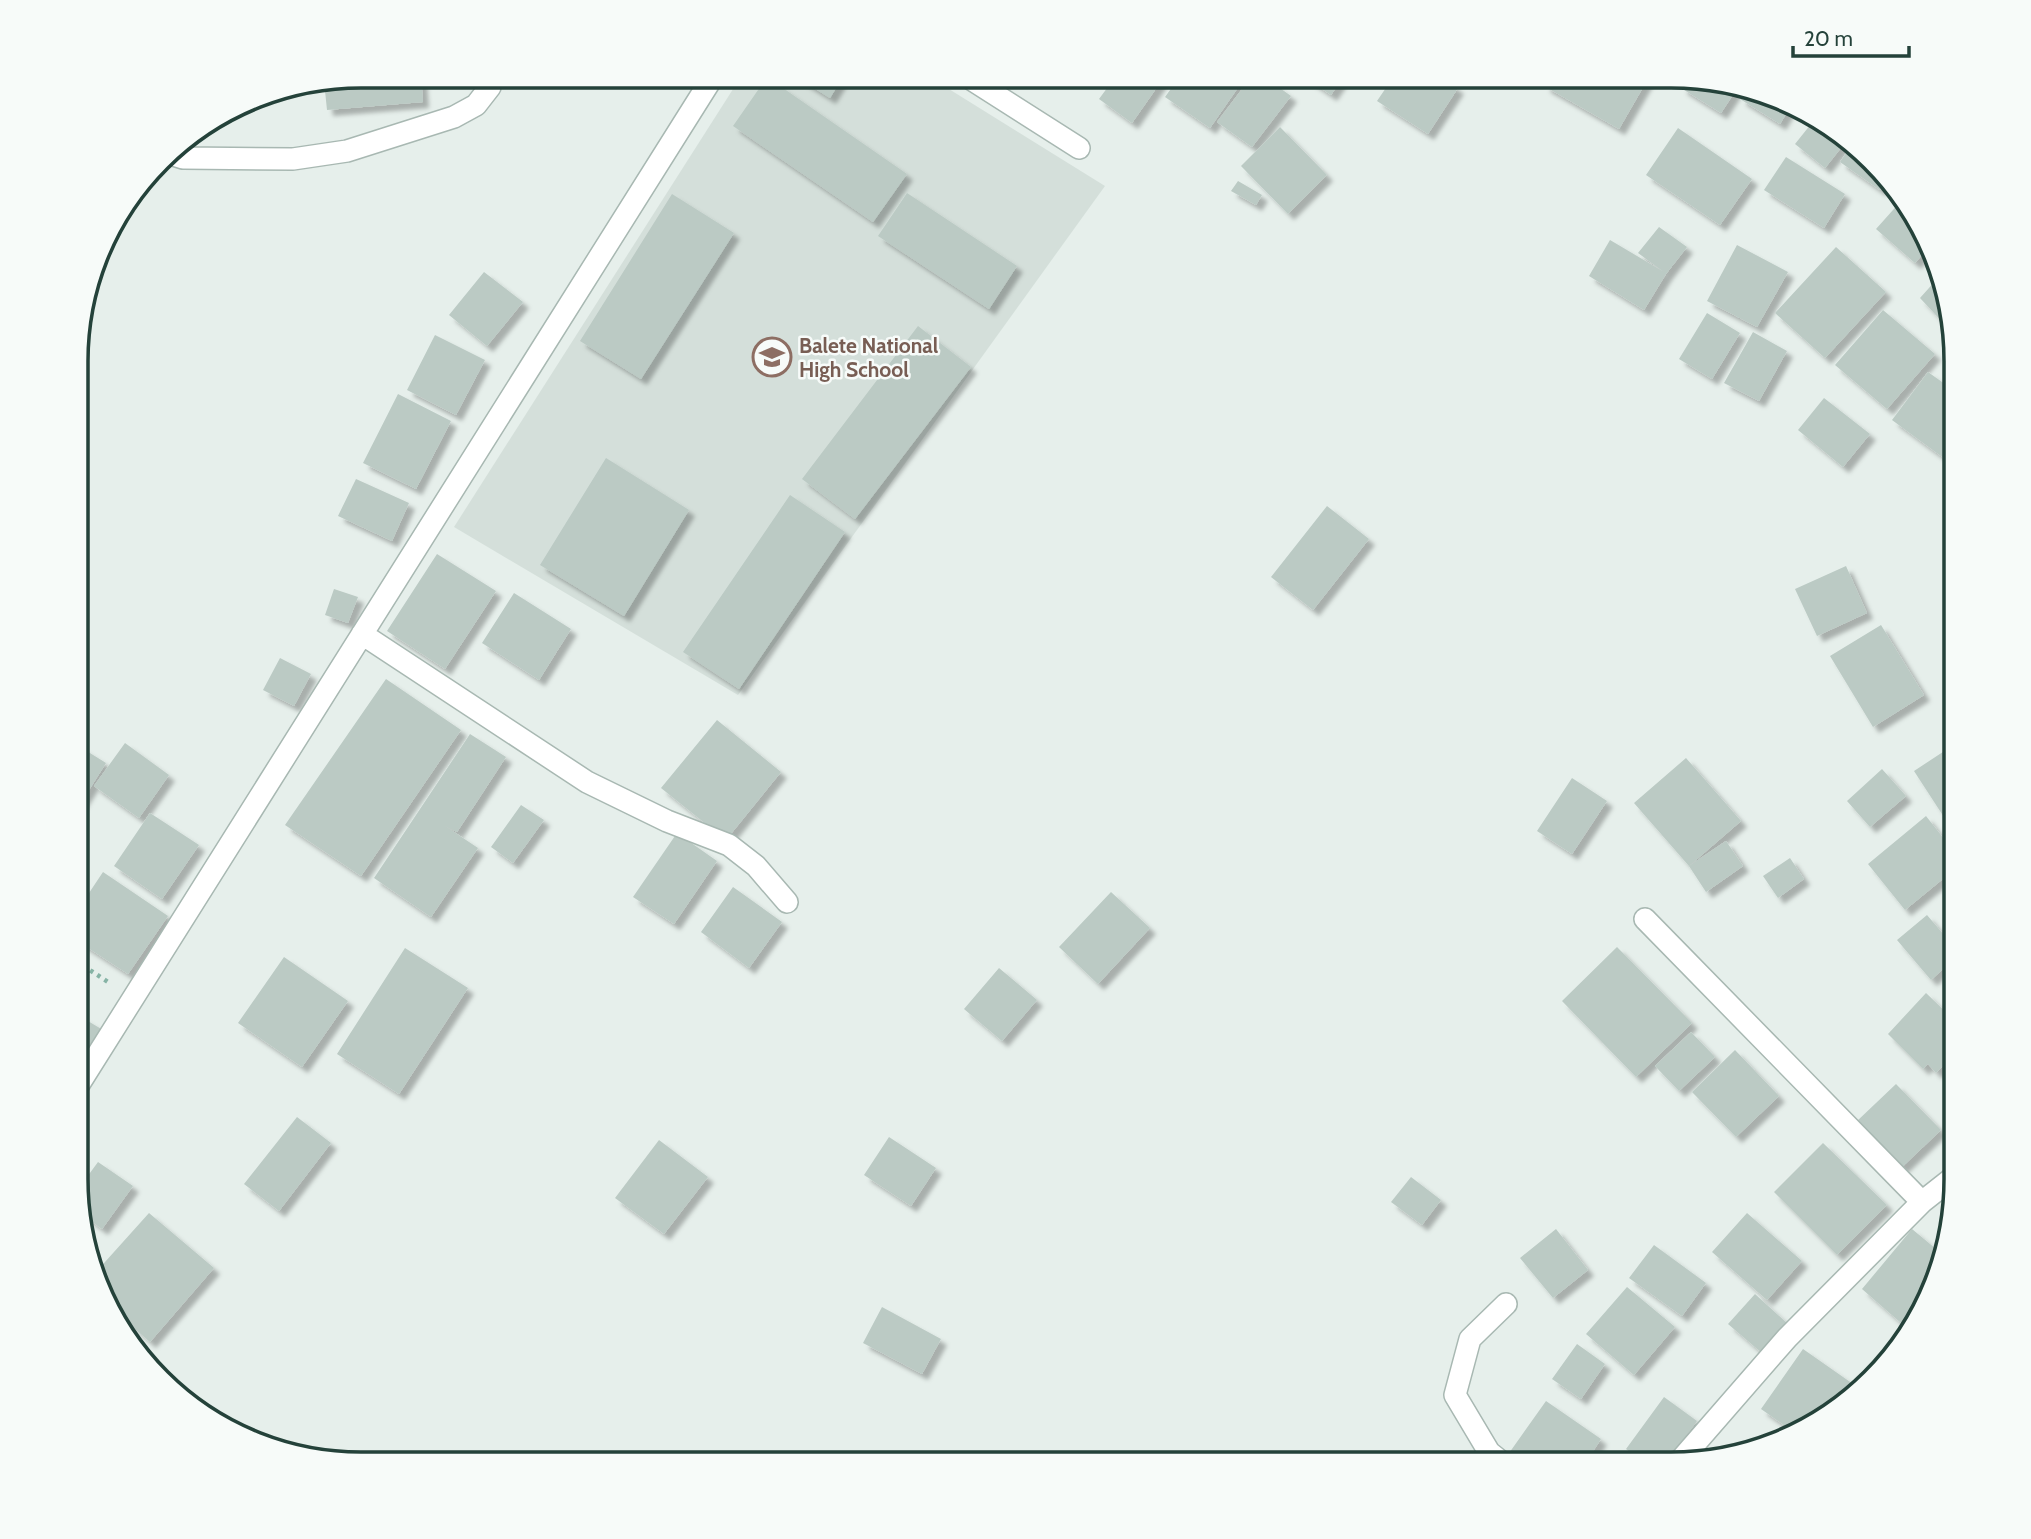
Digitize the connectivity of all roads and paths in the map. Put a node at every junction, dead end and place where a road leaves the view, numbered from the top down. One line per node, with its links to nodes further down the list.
1 (489, 88): 5 (street)
2 (706, 88): 6 (street)
3 (985, 88): 4 (street)
4 (1079, 148)
5 (178, 157)
6 (362, 634): 7 (street); 10 (street)
7 (787, 902)
8 (1645, 919): 13 (street)
9 (88, 969): 10 (path)
10 (132, 998): 11 (street)
11 (88, 1070)
12 (1944, 1185): 13 (street)
13 (1922, 1202): 15 (street)
14 (1506, 1304): 16 (street)
15 (1689, 1451)
16 (1489, 1452)

